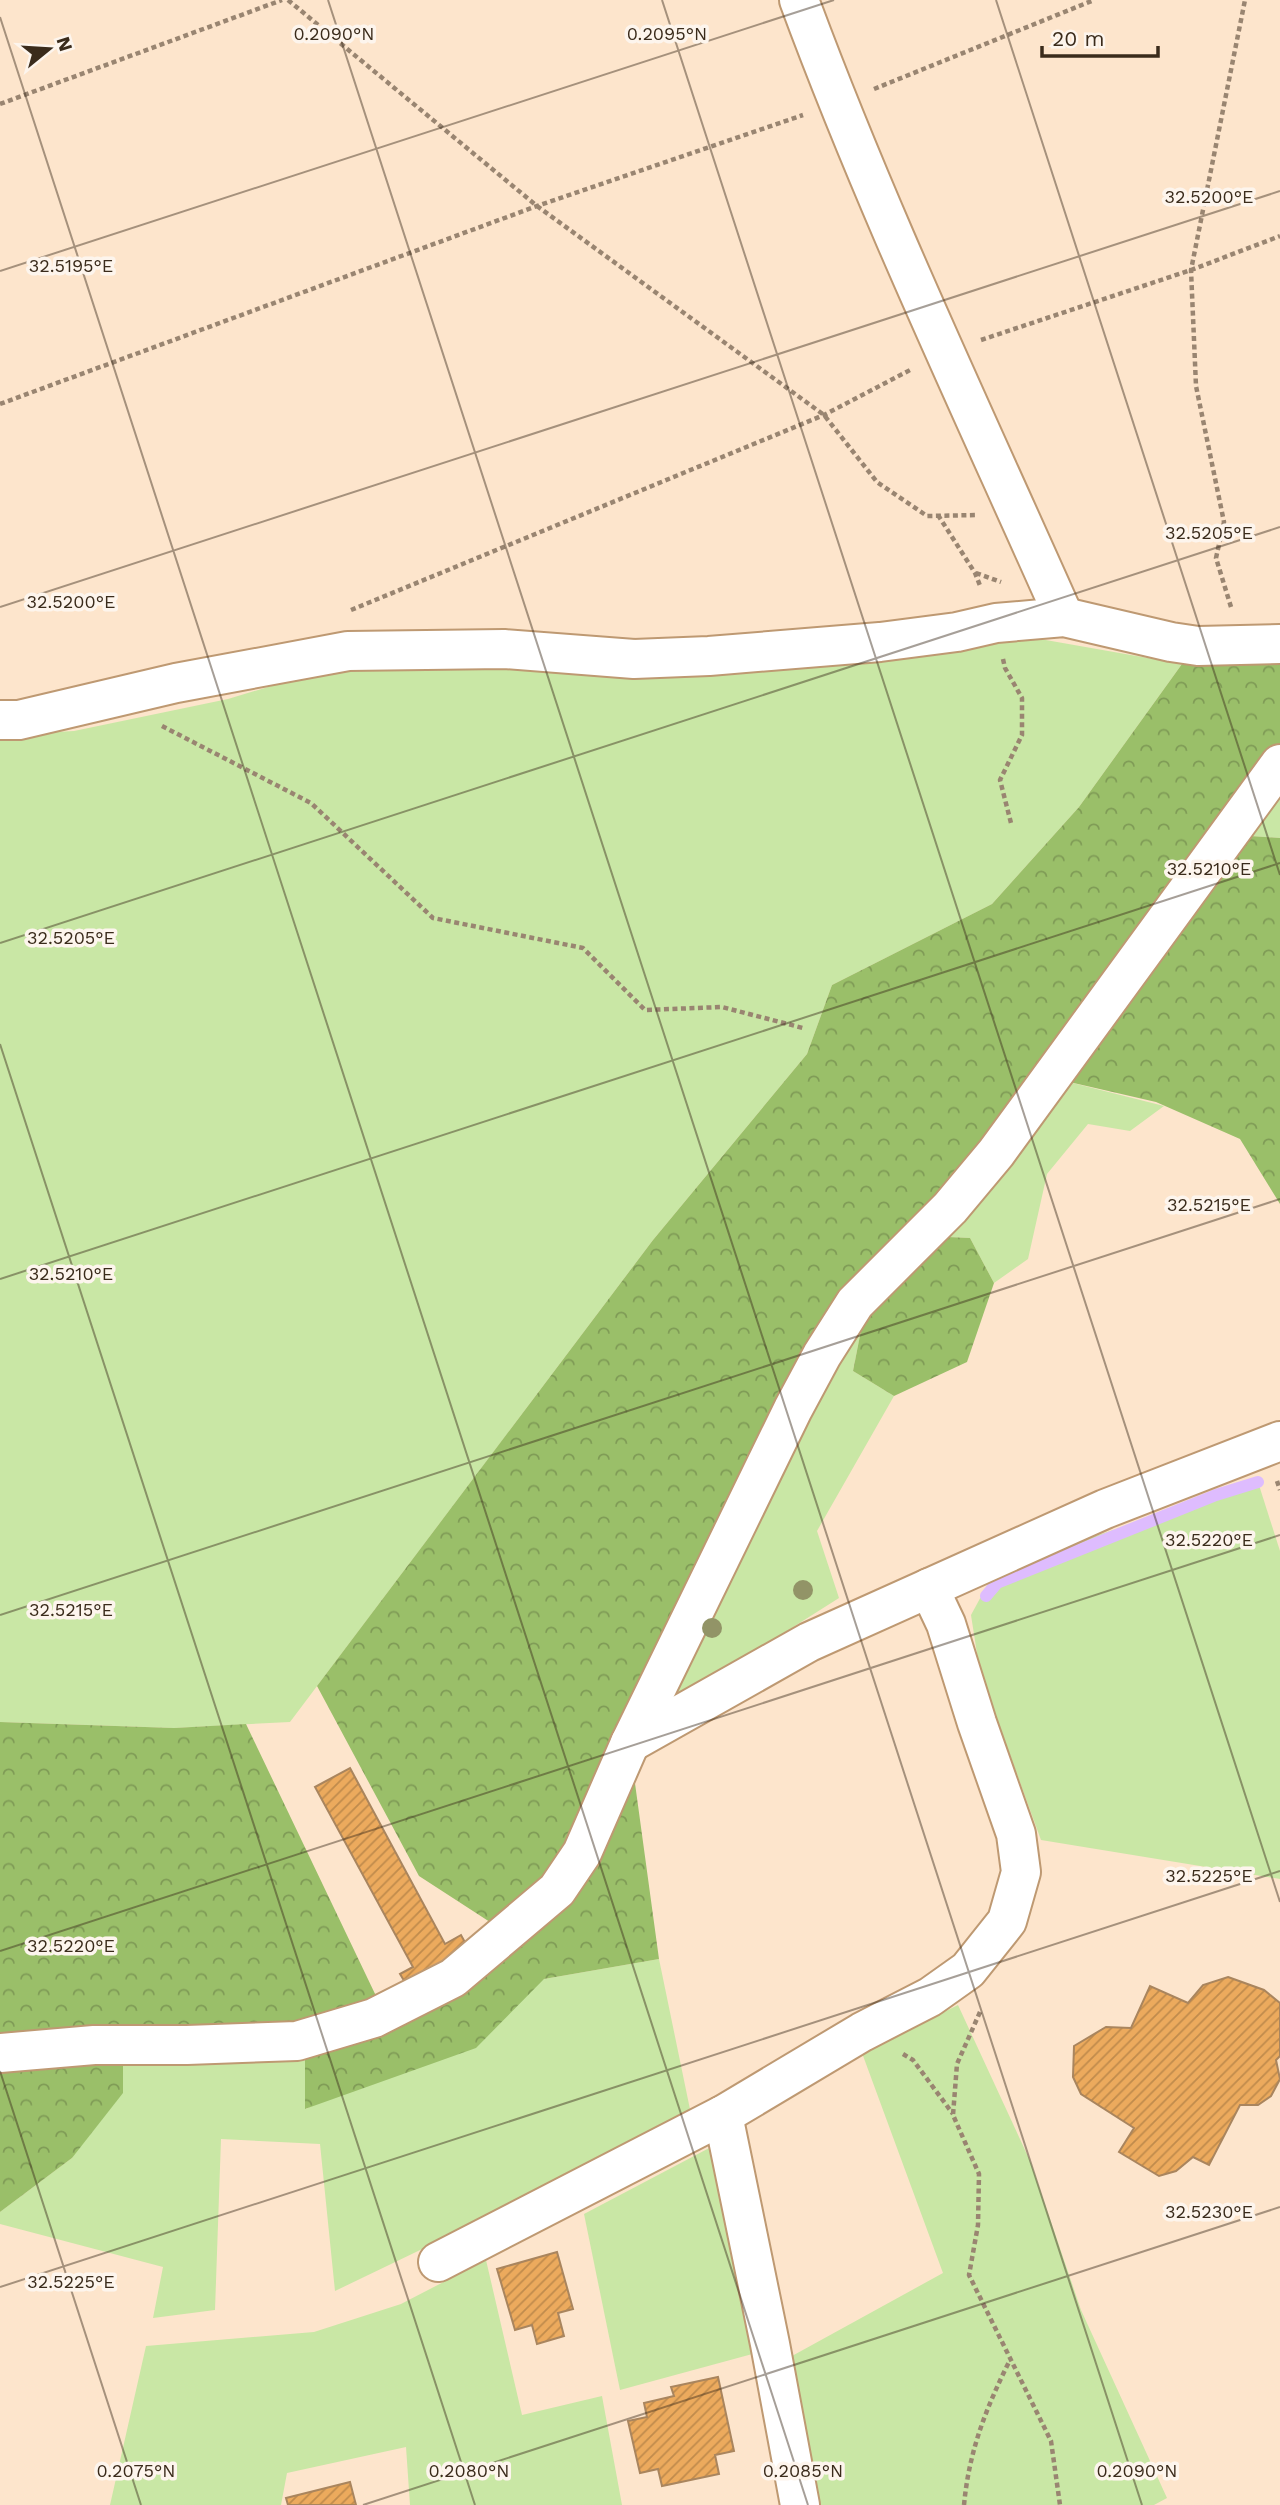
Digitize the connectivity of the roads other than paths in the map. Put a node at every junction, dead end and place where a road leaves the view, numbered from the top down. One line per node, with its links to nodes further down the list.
1 (799, 0): 2 (street)
2 (1064, 617): 3 (street); 4 (street)
3 (1280, 644)
4 (0, 720)
5 (1280, 764): 8 (street)
6 (1280, 1441): 7 (street)
7 (929, 1588): 8 (street); 10 (street)
8 (630, 1743): 9 (street)
9 (0, 2053)
10 (723, 2115): 11 (street); 12 (street)
11 (438, 2262)
12 (800, 2505)

